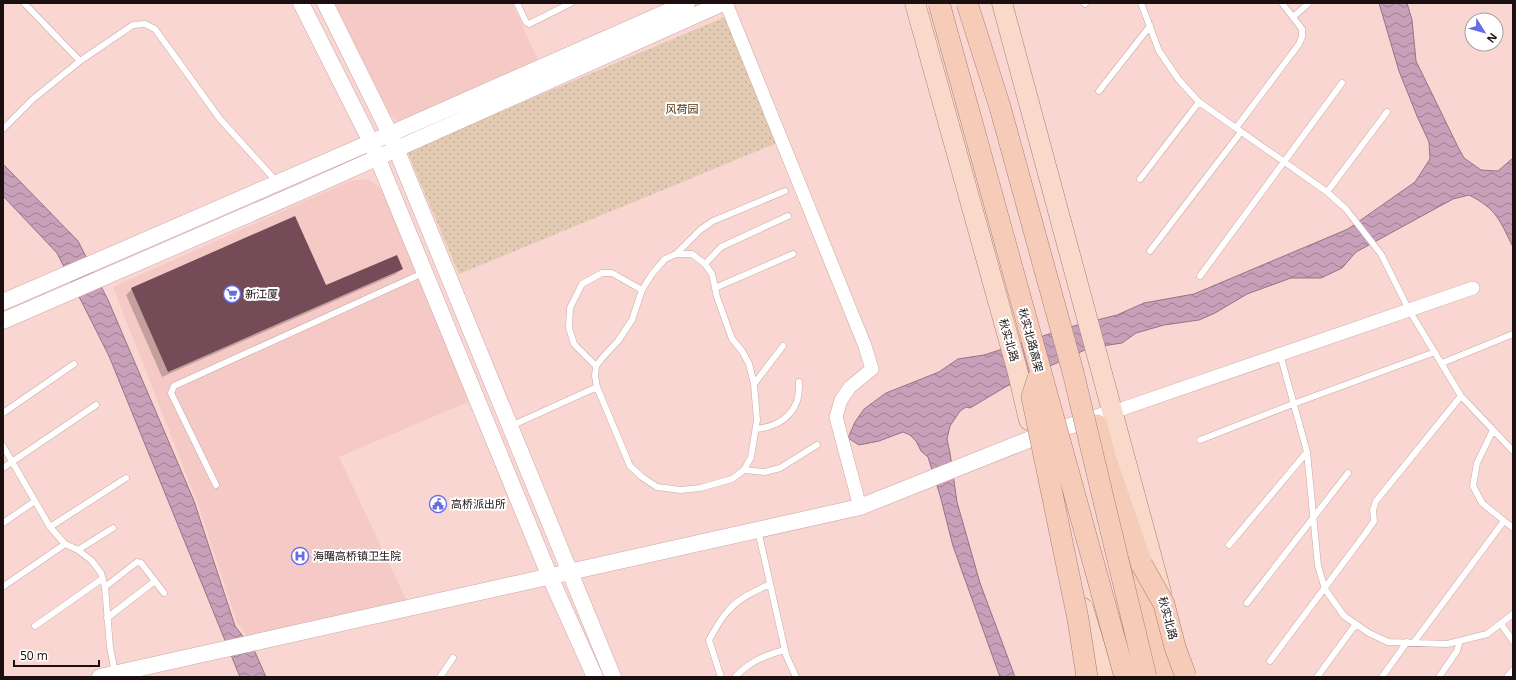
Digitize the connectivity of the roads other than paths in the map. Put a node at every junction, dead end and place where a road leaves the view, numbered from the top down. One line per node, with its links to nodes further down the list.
1 (24, 3): 17 (lane)
2 (301, 3): 25 (street)
3 (325, 3): 24 (street)
4 (517, 3): 5 (lane)
5 (571, 3)
6 (687, 3): 24 (street)
7 (724, 3): 24 (street); 78 (street)
8 (915, 3): 65 (main road, 秋实北路)
9 (939, 3): 52 (highway, 秋实北路高架, bridge)
10 (967, 3): 53 (highway, bridge)
11 (1002, 3): 60 (main road, 秋实北路)
12 (1141, 3): 16 (lane)
13 (1282, 3): 15 (lane)
14 (1309, 3): 15 (lane)
15 (1293, 17): 23 (lane)
16 (1150, 26): 19 (lane); 20 (lane)
17 (80, 61): 22 (lane); 29 (lane)
18 (1342, 82): 27 (lane)
19 (1099, 91)
20 (1199, 102): 23 (lane); 28 (lane)
21 (1387, 112): 31 (lane)
22 (3, 130)
23 (1239, 130): 27 (lane); 33 (lane)
24 (393, 141): 25 (street); 26 (street); 62 (street)
25 (371, 142): 26 (street); 29 (street)
26 (377, 157): 37 (street); 44 (street)
27 (1283, 162): 31 (lane); 38 (lane)
28 (1140, 179)
29 (278, 183): 42 (street)
30 (785, 191): 34 (lane)
31 (1327, 192): 43 (lane)
32 (788, 216): 36 (lane)
33 (1150, 251)
34 (676, 254): 36 (lane); 41 (lane)
35 (793, 254): 39 (lane)
36 (705, 264): 39 (lane)
37 (425, 273): 76 (lane); 91 (street)
38 (1200, 276)
39 (715, 288): 55 (lane)
40 (1473, 288): 43 (street)
41 (642, 290): 51 (lane); 51 (lane)
42 (3, 302)
43 (1409, 310): 47 (lane); 48 (street)
44 (3, 321)
45 (1513, 334): 50 (lane)
46 (783, 346): 55 (lane)
47 (1435, 352): 50 (lane); 58 (lane)
48 (1280, 354): 58 (lane); 60 (street)
49 (74, 364): 61 (lane)
50 (1442, 364): 57 (lane)
51 (596, 366): 56 (lane)
52 (1040, 372): 121 (highway, bridge); 123 (highway, 秋实北路高架, bridge)
53 (1072, 372): 89 (highway, bridge); 124 (highway, bridge)
54 (799, 382): 63 (lane)
55 (754, 384): 63 (lane)
56 (597, 387): 62 (lane); 73 (lane)
57 (1461, 396): 64 (lane); 97 (lane)
58 (1293, 404): 66 (lane); 70 (lane)
59 (96, 405): 71 (lane)
60 (1113, 412): 65 (street); 126 (main road, 秋实北路)
61 (3, 413)
62 (510, 427): 90 (street)
63 (756, 429): 73 (lane)
64 (1494, 430): 69 (lane); 80 (lane)
65 (1033, 438): 78 (street); 122 (main road, 秋实北路)
66 (1200, 440)
67 (3, 446): 71 (lane)
68 (816, 446): 73 (lane)
69 (1513, 451)
70 (1306, 452): 79 (lane); 87 (lane)
71 (13, 461): 72 (lane); 77 (lane)
72 (3, 468)
73 (744, 470)
74 (1348, 473): 79 (lane)
75 (126, 478): 82 (lane)
76 (216, 485)
77 (35, 501): 81 (lane); 82 (lane)
78 (860, 507): 85 (street)
79 (1314, 517): 97 (lane); 99 (lane)
80 (1504, 521): 84 (lane); 107 (lane)
81 (3, 523)
82 (50, 527): 86 (lane)
83 (113, 528): 88 (lane)
84 (1513, 528)
85 (758, 530): 90 (street); 94 (lane)
86 (65, 544): 88 (lane); 95 (lane)
87 (1229, 545)
88 (78, 550): 92 (lane)
89 (1142, 565): 125 (highway); 126 (highway, bridge)
90 (570, 573): 91 (street); 117 (street)
91 (550, 577): 113 (street); 116 (street)
92 (102, 579): 96 (lane); 104 (lane)
93 (155, 581): 96 (lane); 98 (lane); 101 (lane)
94 (770, 584): 109 (lane); 118 (lane)
95 (4, 586)
96 (105, 587): 101 (lane)
97 (1325, 589): 102 (lane); 111 (lane)
98 (164, 593)
99 (1247, 603)
100 (1513, 614): 103 (lane)
101 (107, 618): 113 (lane)
102 (1356, 624): 106 (lane); 127 (lane)
103 (1501, 624): 105 (lane); 108 (lane)
104 (35, 626)
105 (1460, 640): 107 (lane); 129 (lane)
106 (1407, 642): 107 (lane); 128 (lane)
107 (1414, 642)
108 (1513, 642)
109 (785, 650): 119 (lane); 120 (lane)
110 (453, 658): 115 (lane)
111 (1270, 662)
112 (1513, 670): 130 (lane)
113 (124, 674): 114 (street)
114 (100, 677)
115 (440, 677)
116 (595, 677)
117 (613, 677)
118 (721, 677)
119 (735, 677)
120 (796, 677)
121 (1087, 677)
122 (1104, 677)
123 (1125, 677)
124 (1146, 677)
125 (1167, 677)
126 (1185, 677)
127 (1317, 677)
128 (1382, 677)
129 (1439, 677)
130 (1508, 677)

